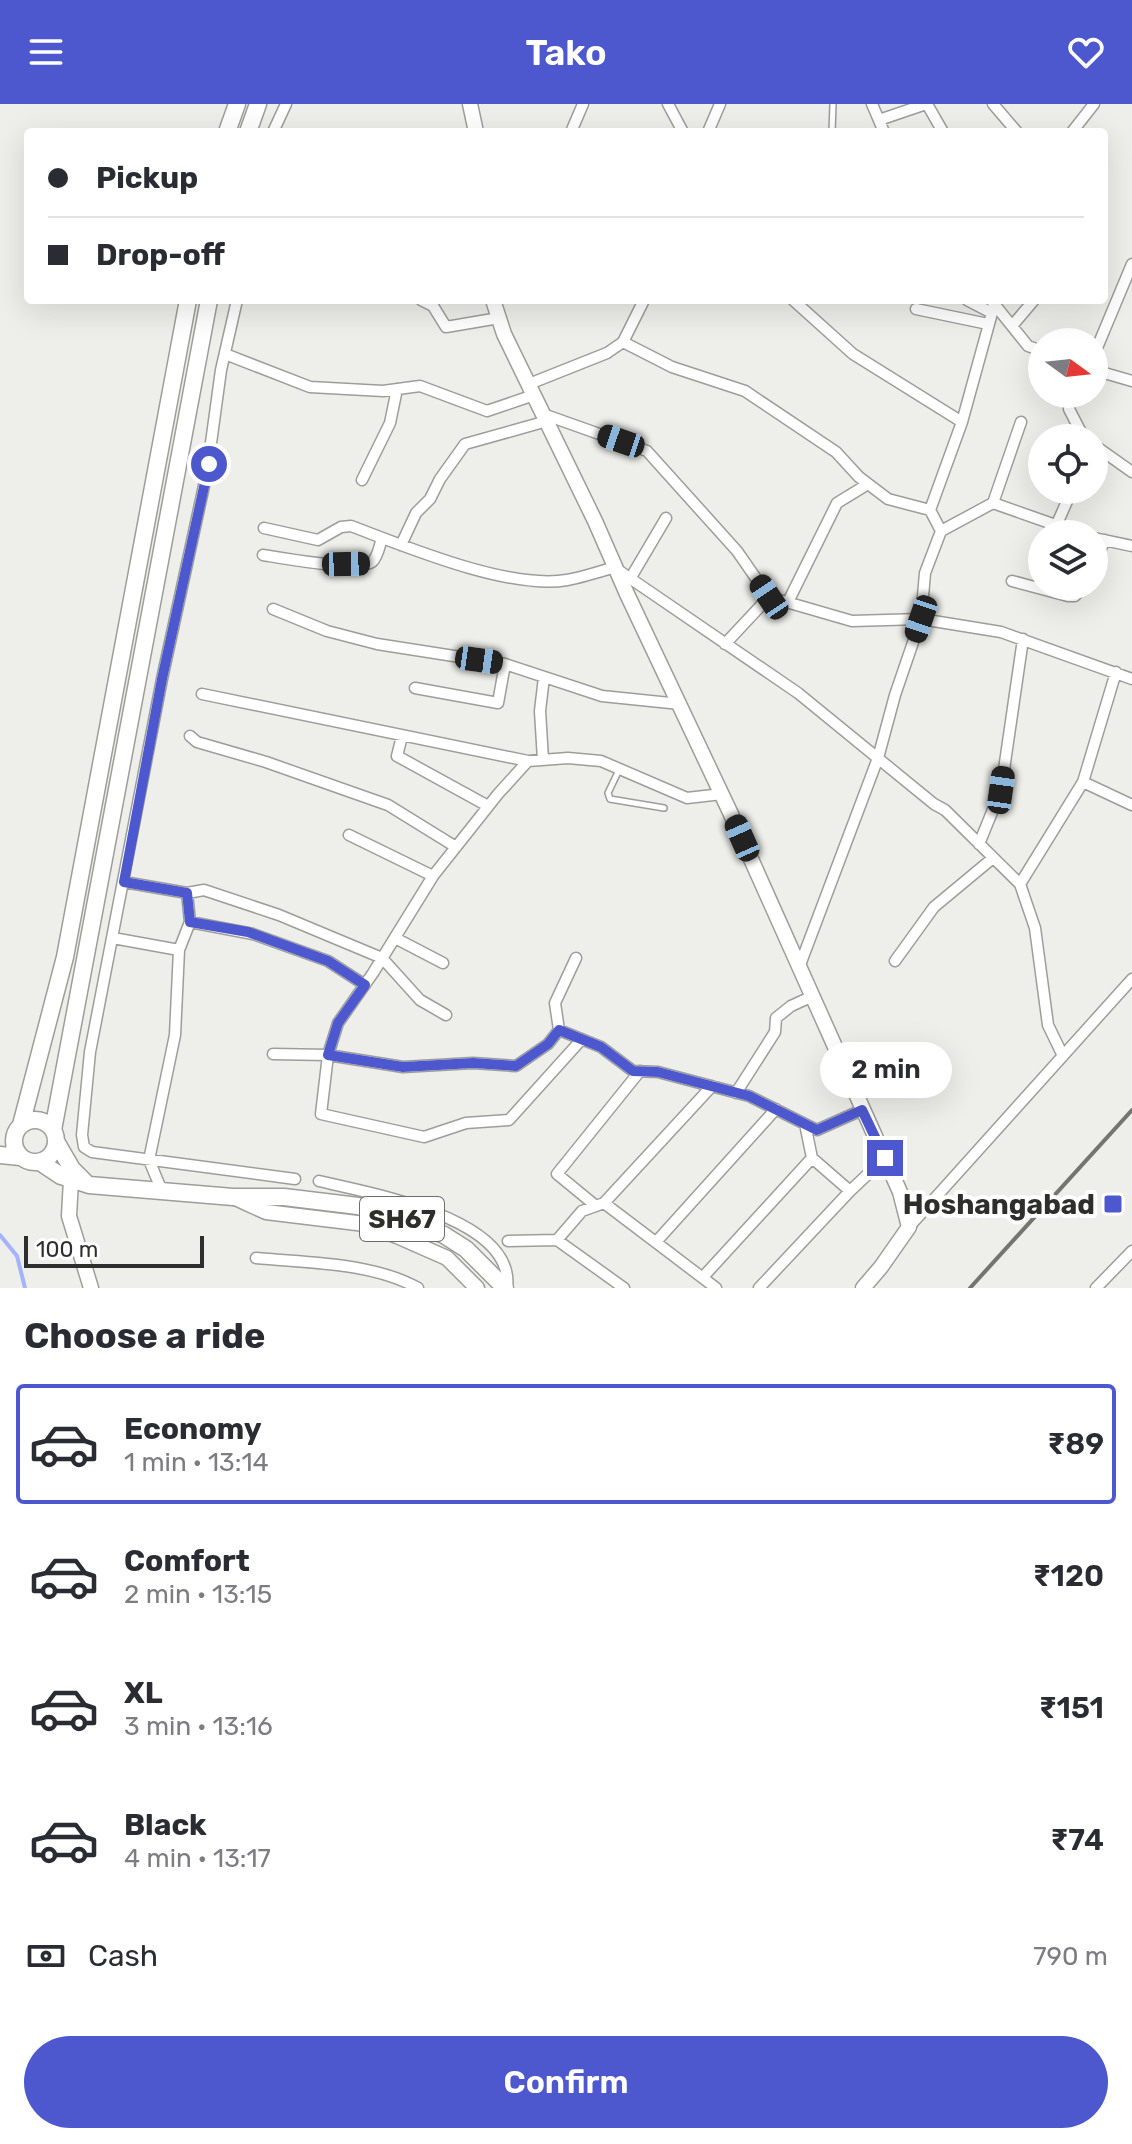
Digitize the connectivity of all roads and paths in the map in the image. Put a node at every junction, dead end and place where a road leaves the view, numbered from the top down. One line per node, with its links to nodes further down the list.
1 (237, 104): 14 (main road)
2 (258, 104): 15 (main road)
3 (286, 104): 16 (street)
4 (470, 104): 17 (main road)
5 (583, 104): 18 (street)
6 (668, 104): 19 (street)
7 (720, 104): 20 (street)
8 (833, 104): 21 (lane)
9 (872, 104): 13 (street)
10 (926, 104): 13 (street); 23 (street)
11 (993, 104): 24 (street)
12 (1094, 104): 25 (street)
13 (879, 120): 22 (street)
14 (228, 128)
15 (249, 128)
16 (275, 128)
17 (475, 128)
18 (573, 128)
19 (681, 128)
20 (710, 128)
21 (832, 128)
22 (882, 128)
23 (941, 128)
24 (1014, 128)
25 (1075, 128)
26 (1132, 264): 40 (street)
27 (187, 304): 126 (main road)
28 (208, 304): 127 (main road)
29 (236, 304): 43 (street)
30 (429, 304): 37 (street)
31 (494, 304): 37 (main road)
32 (642, 304): 41 (street)
33 (797, 304): 49 (street)
34 (1031, 304): 39 (street)
35 (993, 306): 38 (street); 39 (street)
36 (916, 309): 38 (street)
37 (499, 318): 47 (main road)
38 (988, 324): 49 (street)
39 (1012, 326): 42 (street)
40 (1105, 328)
41 (623, 342): 47 (street); 54 (street)
42 (1028, 346)
43 (225, 354): 46 (street); 99 (street)
44 (1108, 374): 45 (street)
45 (1132, 381)
46 (397, 389): 47 (street); 53 (street)
47 (532, 389): 48 (main road)
48 (545, 417): 63 (street); 66 (main road); 70 (street)
49 (962, 422): 56 (street)
50 (1021, 422): 55 (street)
51 (1108, 455): 52 (street)
52 (1132, 472)
53 (362, 480)
54 (868, 484): 56 (street); 71 (street)
55 (993, 503): 58 (street); 60 (street)
56 (930, 510): 60 (street)
57 (666, 518): 67 (street)
58 (1040, 520)
59 (264, 528): 61 (street)
60 (941, 531): 73 (street)
61 (382, 538): 63 (street); 65 (street)
62 (1108, 541): 64 (street)
63 (401, 545): 66 (street)
64 (1132, 546)
65 (263, 555)
66 (616, 568): 67 (street); 82 (main road)
67 (630, 579): 75 (street)
68 (1012, 581): 69 (street)
69 (1028, 585)
70 (769, 597): 71 (street); 75 (street)
71 (788, 602): 73 (street)
72 (273, 609): 76 (street)
73 (921, 619): 74 (street); 85 (street)
74 (1023, 639): 77 (street); 95 (street)
75 (725, 644): 85 (street)
76 (505, 664): 78 (street); 80 (street)
77 (1116, 672): 79 (street); 89 (street)
78 (544, 677): 82 (street); 86 (street)
79 (1132, 679)
80 (415, 688)
81 (202, 694): 84 (street)
82 (680, 704): 90 (main road)
83 (190, 736): 96 (street)
84 (402, 736): 87 (street); 92 (street)
85 (878, 758): 95 (street); 110 (street)
86 (543, 760): 87 (street); 88 (street)
87 (528, 761): 92 (street)
88 (619, 769): 90 (street); 93 (lane)
89 (1083, 782): 91 (street); 100 (street)
90 (722, 794): 110 (main road)
91 (1132, 805)
92 (488, 806): 96 (street)
93 (664, 808)
94 (349, 835): 98 (street)
95 (979, 844): 97 (street)
96 (456, 847): 98 (street)
97 (993, 858): 100 (street); 108 (street)
98 (433, 876): 104 (street)
99 (124, 882): 101 (street); 103 (street)
100 (1020, 884): 119 (street)
101 (187, 893): 102 (street); 106 (street)
102 (190, 922): 105 (street); 112 (street)
103 (113, 938): 105 (street); 132 (street)
104 (395, 938): 106 (street); 109 (street)
105 (179, 950): 132 (street)
106 (382, 958): 112 (street); 114 (street)
107 (576, 958): 115 (street)
108 (895, 961)
109 (443, 963)
110 (800, 965): 113 (main road)
111 (1132, 979): 119 (street)
112 (365, 985): 118 (street)
113 (813, 996): 122 (street); 124 (main road)
114 (446, 1015)
115 (559, 1030): 116 (street); 118 (street)
116 (582, 1039): 118 (street); 120 (street)
117 (273, 1054): 118 (street)
118 (328, 1055)
119 (1063, 1056): 142 (street)
120 (640, 1071): 121 (street); 141 (street)
121 (712, 1086): 122 (street); 141 (street)
122 (736, 1093): 123 (street)
123 (776, 1109): 125 (street); 145 (street)
124 (862, 1110): 125 (street); 131 (main road)
125 (805, 1124): 130 (street)
126 (12, 1134): 127 (main road); 129 (main road)
127 (55, 1136): 133 (main road); 137 (main road)
128 (0, 1155): 129 (main road)
129 (20, 1157): 133 (main road)
130 (812, 1158): 139 (street); 148 (street)
131 (885, 1158): 139 (street); 142 (main road)
132 (149, 1160): 134 (street); 138 (street)
133 (40, 1162): 135 (main road, SH67)
134 (295, 1179)
135 (71, 1180): 137 (main road, SH67); 150 (main road)
136 (319, 1181): 149 (street)
137 (89, 1185): 138 (main road, SH67)
138 (162, 1191): 140 (main road, SH67)
139 (850, 1191): 155 (street)
140 (233, 1197): 149 (main road, SH67); 152 (main road)
141 (600, 1205): 143 (street); 145 (street)
142 (909, 1227): 156 (main road)
143 (557, 1240): 144 (street); 153 (street)
144 (508, 1241)
145 (656, 1242): 148 (street)
146 (1132, 1251): 157 (street)
147 (256, 1258): 151 (street)
148 (703, 1277): 154 (street)
149 (504, 1286)
150 (91, 1288)
151 (418, 1288)
152 (477, 1288)
153 (624, 1288)
154 (716, 1288)
155 (759, 1288)
156 (863, 1288)
157 (1096, 1288)

